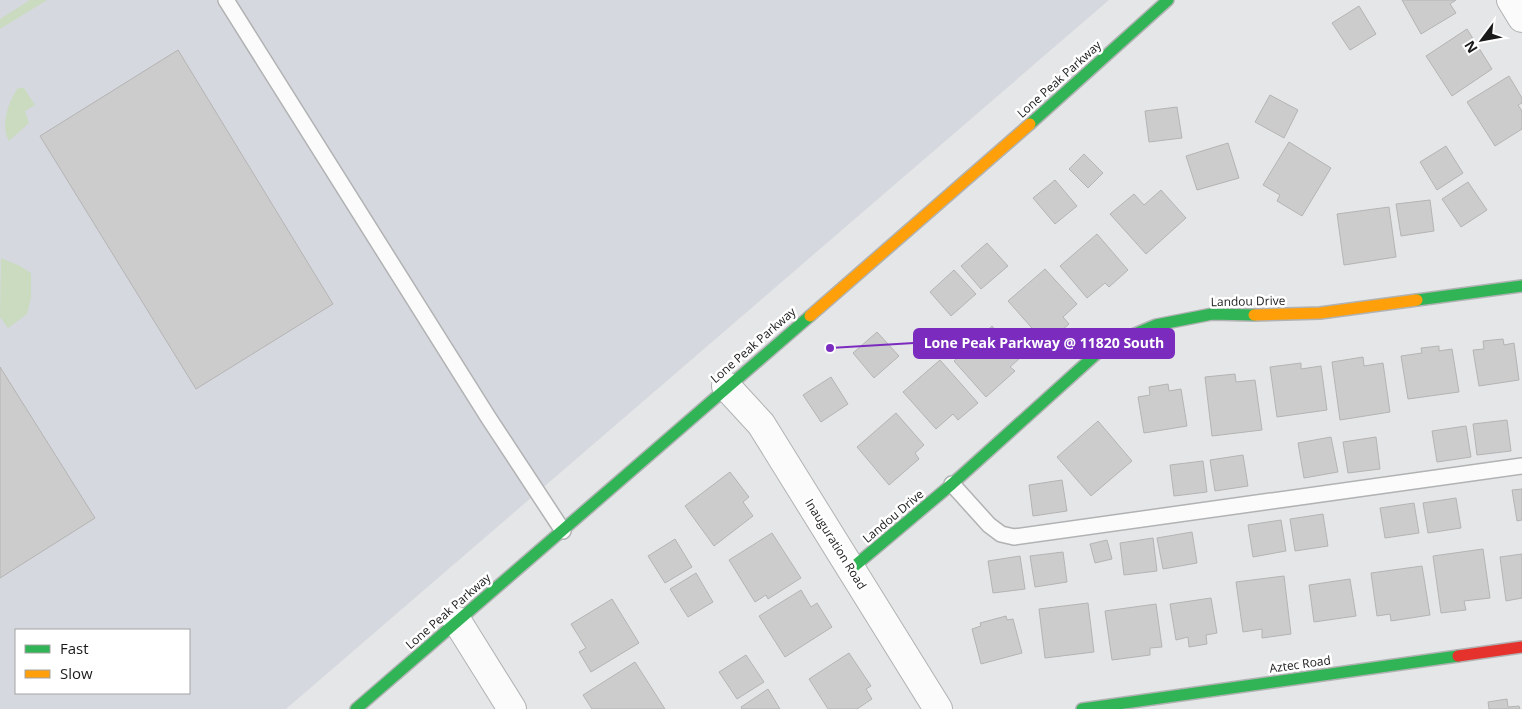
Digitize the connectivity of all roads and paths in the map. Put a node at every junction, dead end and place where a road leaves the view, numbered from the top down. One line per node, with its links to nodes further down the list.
1 (226, 0): 9 (lane)
2 (1168, 0): 6 (street, Lone Peak Parkway)
3 (1511, 0): 4 (street)
4 (1522, 18)
5 (1522, 286): 8 (street, Landou Drive)
6 (726, 386): 9 (street, Lone Peak Parkway); 10 (street, Inauguration Road)
7 (1522, 466): 8 (lane)
8 (952, 484): 10 (street, Landou Drive)
9 (563, 531): 11 (street, Lone Peak Parkway)
10 (851, 569): 15 (street, Inauguration Road)
11 (457, 621): 13 (street, Lone Peak Parkway); 14 (street)
12 (1522, 647): 16 (street, Aztec Road)
13 (356, 709)
14 (512, 709)
15 (938, 709)
16 (1082, 709)

